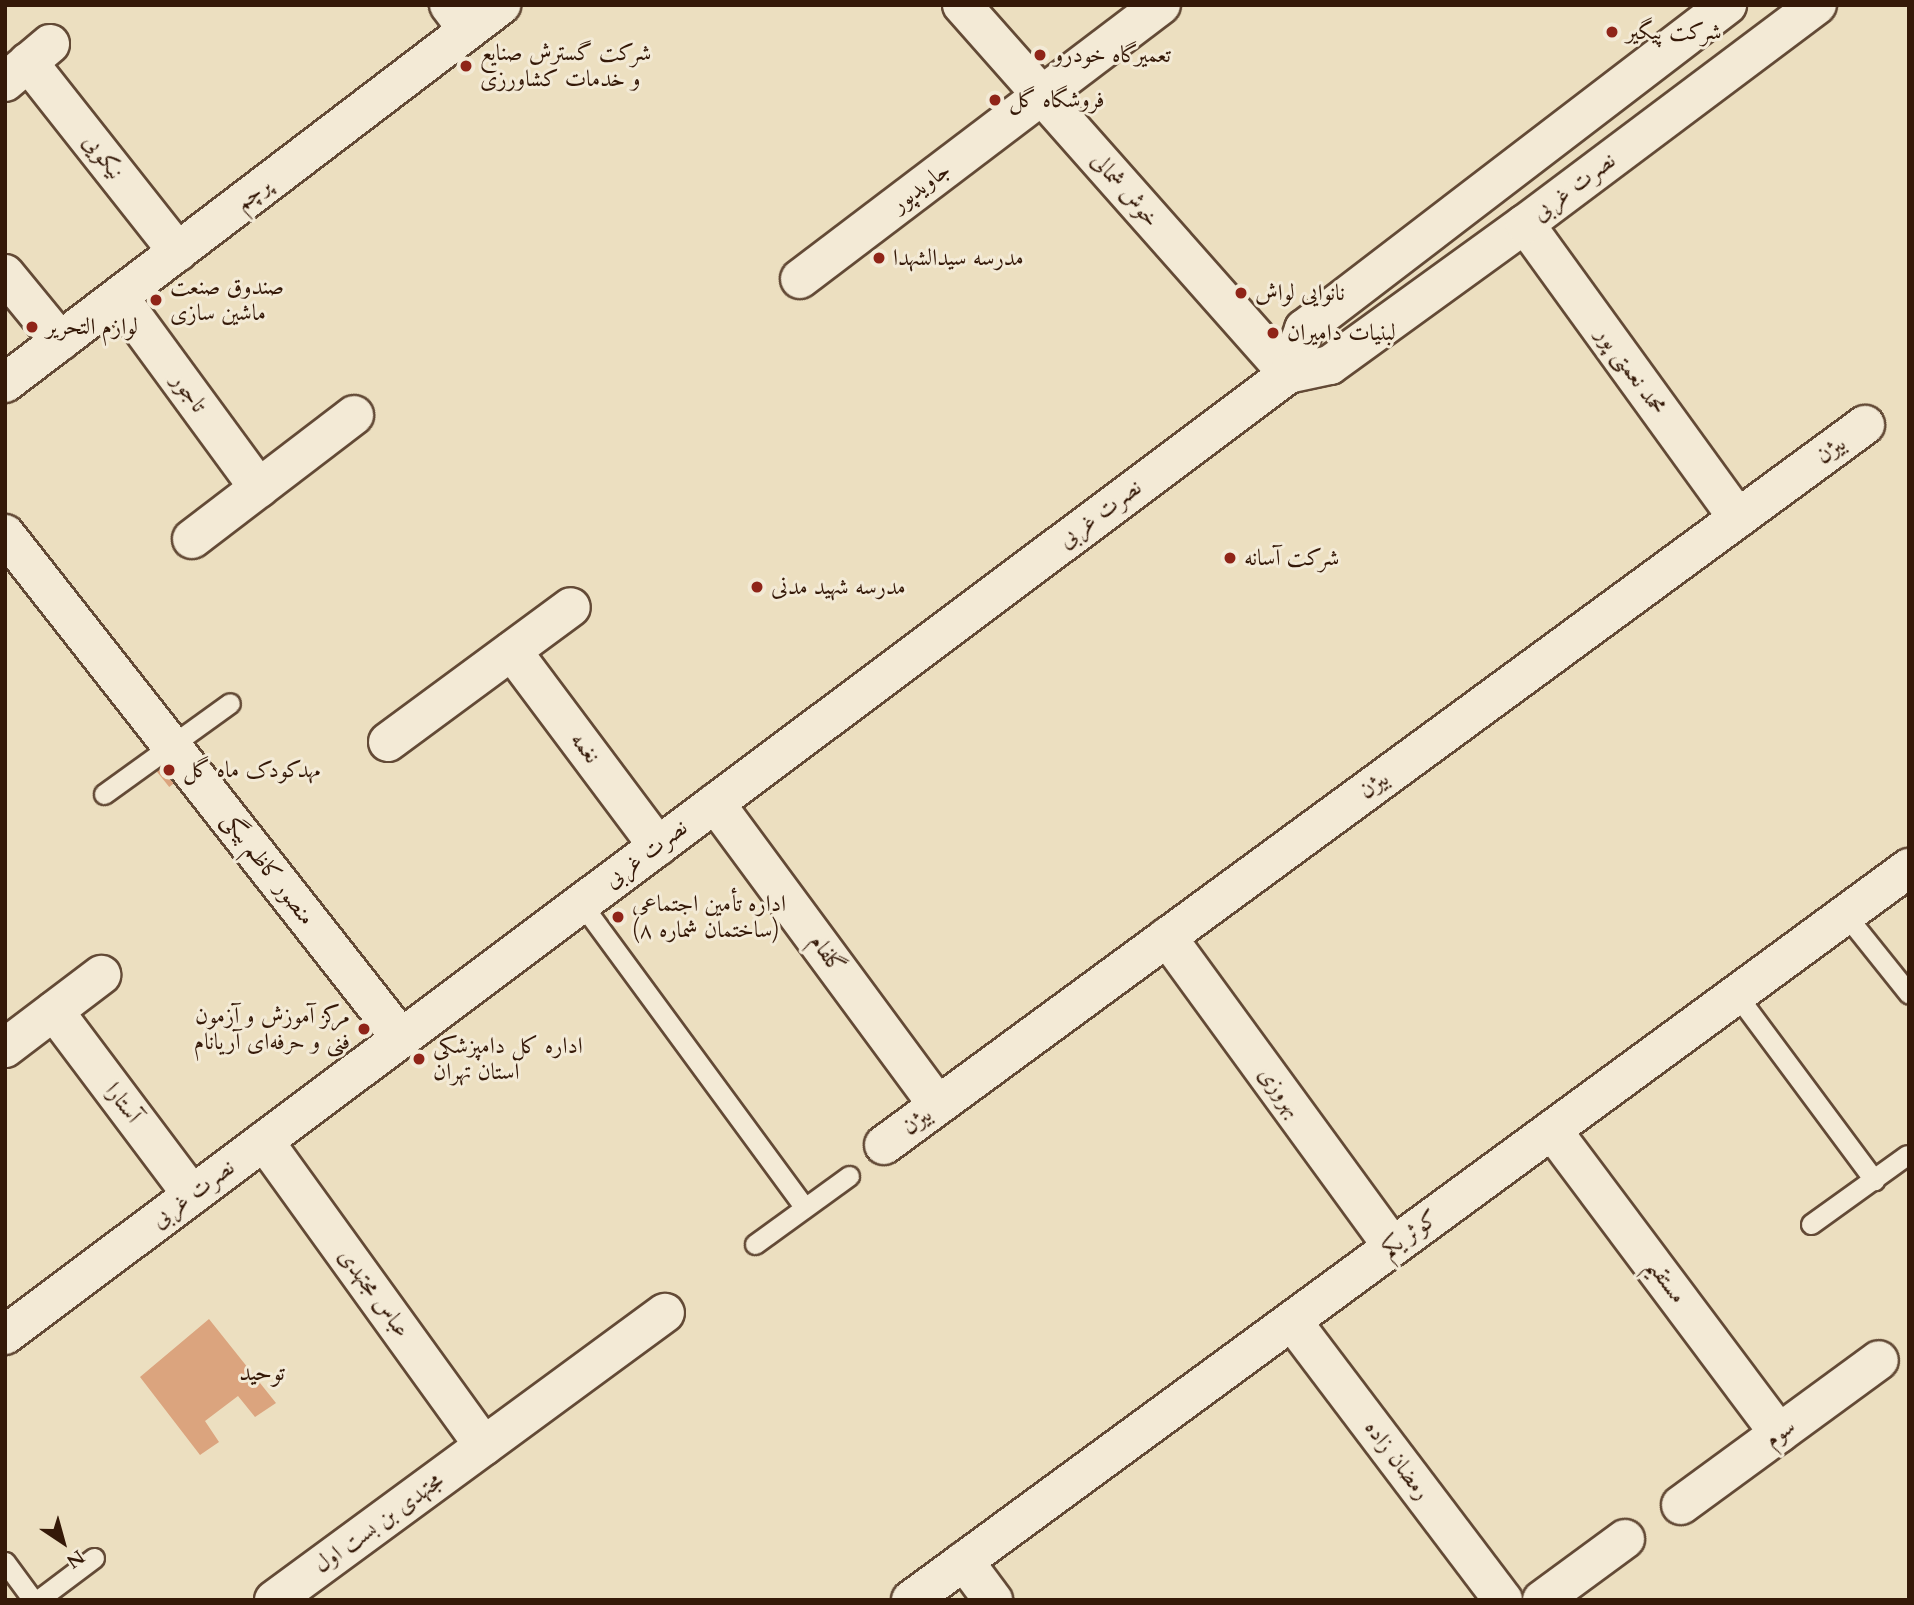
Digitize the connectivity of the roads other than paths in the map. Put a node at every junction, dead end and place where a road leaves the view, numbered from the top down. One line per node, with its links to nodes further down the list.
1 (501, 5): 6 (street, پرچم)
2 (962, 5): 8 (street, خوش شمالی)
3 (1161, 5): 8 (street, جاویدپور)
4 (1727, 5): 15 (street)
5 (1816, 5): 9 (street, نصرت غربی)
6 (459, 18): 10 (street, پرچم)
7 (28, 63): 10 (street, نیکویی)
8 (1042, 96): 12 (street, جاویدپور); 15 (street, خوش شمالی)
9 (1525, 224): 15 (street, نصرت غربی); 20 (street, محمد نعمتی پور)
10 (178, 252): 13 (street, پرچم)
11 (5, 274): 14 (street)
12 (800, 279)
13 (119, 297): 14 (street, پرچم); 19 (street, تاجور)
14 (61, 341): 16 (street, پرچم)
15 (1288, 374): 29 (street, نصرت غربی)
16 (5, 383)
17 (354, 415): 19 (street)
18 (1865, 425): 20 (street, بیژن)
19 (259, 488): 22 (street)
20 (1738, 518): 34 (street, بیژن)
21 (5, 534): 27 (street, منصور کاظم بیگی)
22 (192, 539)
23 (571, 607): 24 (street)
24 (512, 651): 26 (street); 30 (street, نغمه)
25 (230, 703): 27 (lane)
26 (388, 742)
27 (171, 745): 28 (lane); 39 (street, منصور کاظم بیگی)
28 (104, 794)
29 (715, 803): 30 (street, نصرت غربی); 41 (street, گلفام)
30 (658, 846): 32 (street, نصرت غربی)
31 (1909, 868): 33 (street, کوثر یکم)
32 (581, 903): 39 (street, نصرت غربی); 49 (lane)
33 (1845, 914): 36 (street, کوثر یکم); 37 (lane)
34 (1167, 937): 41 (street, بیژن); 52 (street, بهروزی)
35 (101, 975): 38 (street)
36 (1736, 994): 42 (street, کوثر یکم); 47 (lane)
37 (1909, 994)
38 (54, 1011): 40 (street); 48 (street, آستارا)
39 (401, 1038): 43 (street, نصرت غربی)
40 (5, 1048)
41 (938, 1105): 44 (street, بیژن)
42 (1552, 1129): 52 (street, کوثر یکم); 57 (street, مستقیم)
43 (264, 1141): 48 (street, نصرت غربی); 58 (street, عباس مجتهدی)
44 (884, 1145)
45 (1907, 1156): 47 (lane)
46 (849, 1176): 49 (lane)
47 (1874, 1180): 50 (lane)
48 (192, 1195): 55 (street, نصرت غربی)
49 (804, 1208): 51 (lane)
50 (1811, 1224)
51 (755, 1244)
52 (1392, 1246): 54 (street, کوثر یکم)
53 (665, 1313): 58 (street, مجتهدی بن بست اول)
54 (1292, 1321): 62 (street, کوثر یکم); 69 (street, رمضان زاده)
55 (5, 1335)
56 (1879, 1360): 57 (street, سوم)
57 (1779, 1433): 59 (street, سوم)
58 (484, 1446): 66 (street, مجتهدی بن بست اول)
59 (1681, 1506)
60 (1625, 1539): 70 (street)
61 (94, 1558): 65 (lane)
62 (964, 1561): 67 (street, کوثر یکم); 68 (street)
63 (5, 1562): 64 (lane)
64 (33, 1600)
65 (38, 1600)
66 (274, 1600)
67 (911, 1600)
68 (993, 1600)
69 (1503, 1600)
70 (1542, 1600)

